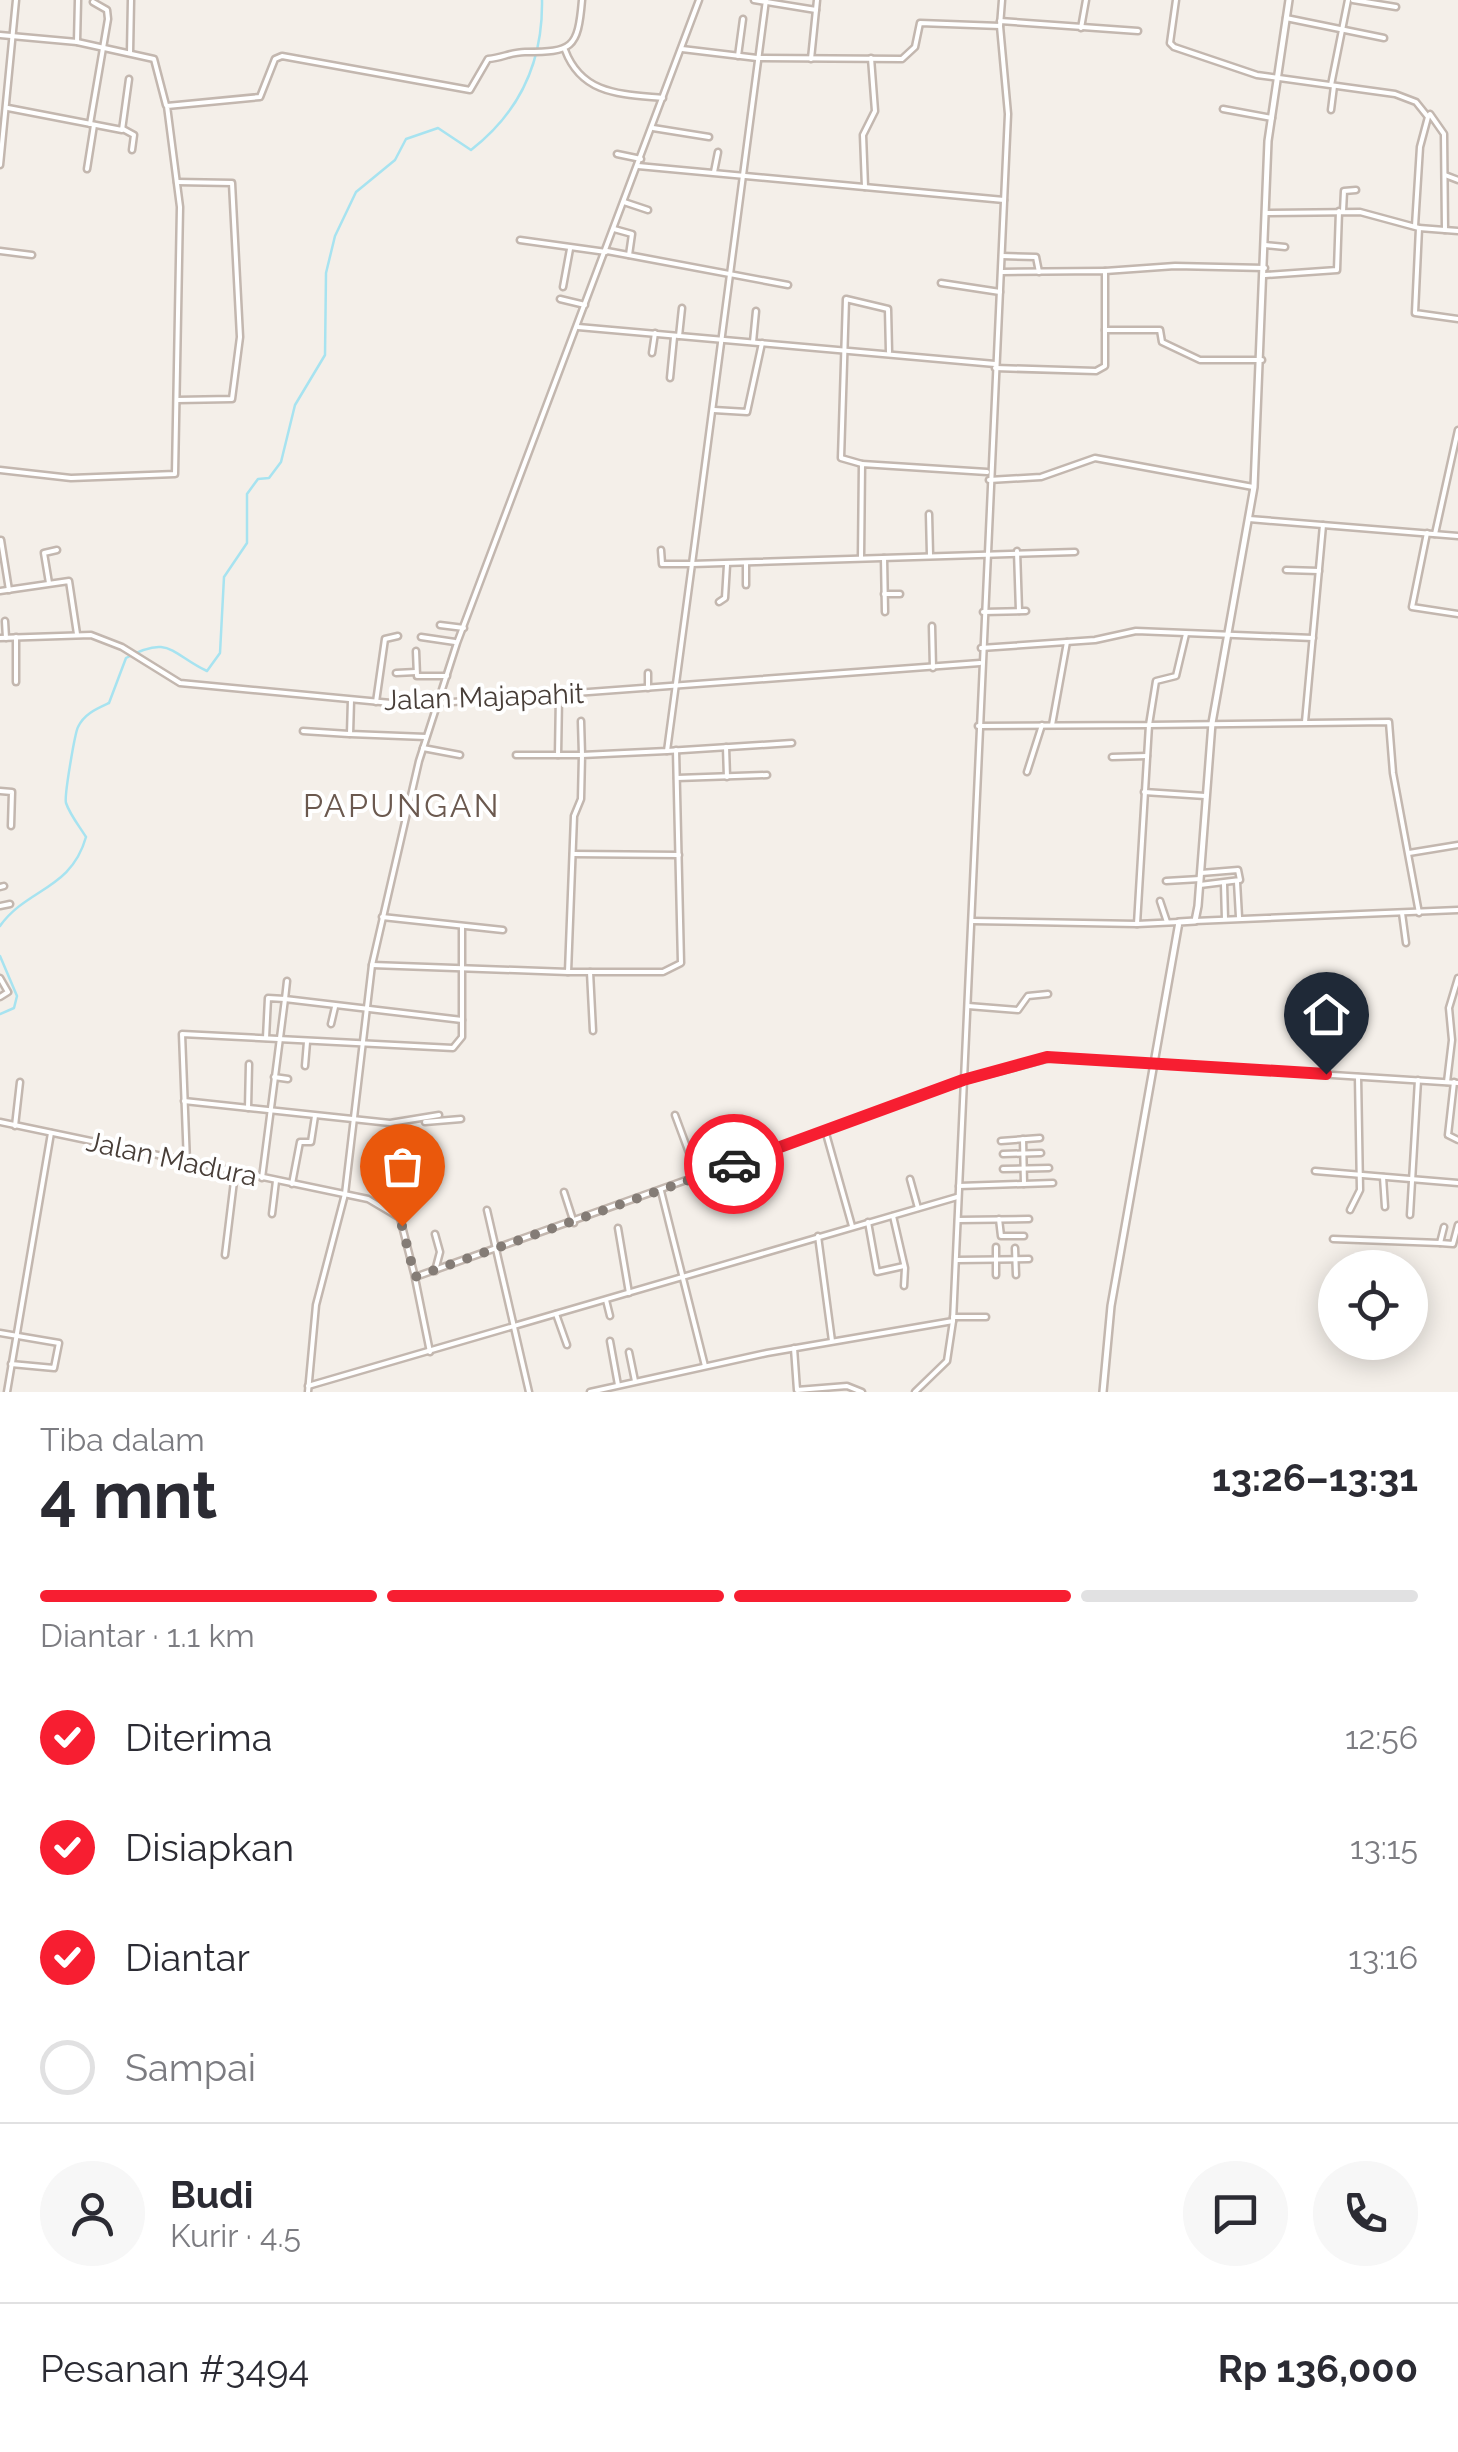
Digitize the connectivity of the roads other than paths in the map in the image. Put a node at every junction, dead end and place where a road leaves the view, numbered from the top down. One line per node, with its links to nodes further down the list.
1 (16, 0): 24 (street)
2 (78, 0): 26 (street)
3 (131, 0): 30 (street)
4 (582, 0): 29 (street)
5 (700, 0): 28 (street)
6 (754, 0): 13 (street)
7 (817, 0): 16 (street)
8 (1002, 0): 19 (street)
9 (1086, 0): 20 (street)
10 (1176, 0): 38 (street)
11 (1288, 0): 18 (street)
12 (1351, 0): 15 (street); 21 (street)
13 (765, 1): 16 (street); 32 (street)
14 (93, 2): 27 (street)
15 (1396, 6)
16 (816, 10): 34 (street)
17 (743, 18): 31 (street)
18 (1286, 18): 21 (street); 38 (street)
19 (1000, 24): 20 (street); 33 (street); 66 (street)
20 (1081, 28): 22 (street)
21 (1341, 30): 25 (street); 39 (street)
22 (1138, 31)
23 (0, 35): 24 (street)
24 (14, 36): 26 (street); 37 (street)
25 (1384, 38)
26 (78, 42): 27 (street)
27 (102, 47): 30 (street); 47 (street)
28 (682, 49): 31 (street); 40 (street)
29 (566, 50): 40 (street); 41 (street)
30 (130, 54): 41 (street)
31 (738, 56): 32 (street)
32 (757, 58): 34 (street); 61 (street)
33 (871, 58): 34 (street); 64 (street)
34 (811, 59)
35 (128, 79): 49 (street)
36 (0, 80): 37 (street)
37 (11, 80): 42 (street)
38 (1278, 80): 39 (street); 46 (street)
39 (1332, 85): 44 (street); 45 (street)
40 (663, 98): 48 (street)
41 (166, 106): 63 (street)
42 (8, 108): 47 (street); 51 (street)
43 (1223, 109): 46 (street)
44 (1331, 110)
45 (1426, 113): 60 (street); 71 (street)
46 (1272, 118): 70 (street)
47 (92, 124): 49 (street); 58 (street)
48 (652, 128): 50 (street); 55 (street)
49 (123, 130): 52 (street)
50 (709, 137)
51 (2, 140): 56 (street)
52 (132, 150)
53 (718, 152): 59 (street)
54 (617, 154): 55 (street)
55 (640, 159): 57 (street)
56 (0, 165)
57 (638, 166): 59 (street); 67 (street)
58 (87, 169)
59 (714, 174): 61 (street)
60 (1444, 176): 62 (street); 73 (street)
61 (740, 177): 64 (street); 90 (street)
62 (1458, 180)
63 (176, 182): 113 (street); 113 (street)
64 (865, 187): 66 (street)
65 (1356, 190): 69 (street)
66 (1004, 200): 84 (street)
67 (624, 202): 68 (street); 72 (street)
68 (648, 210)
69 (1341, 211): 70 (street); 71 (street); 89 (street)
70 (1266, 213): 78 (street)
71 (1416, 227): 73 (street); 99 (street)
72 (614, 229): 75 (street); 82 (street)
73 (1445, 230): 74 (street)
74 (1458, 230)
75 (632, 234): 76 (street); 85 (street)
76 (640, 234)
77 (520, 240): 80 (street)
78 (1265, 245): 79 (street); 89 (street)
79 (1286, 247)
80 (570, 249): 82 (street); 93 (street)
81 (0, 251): 83 (street)
82 (606, 252): 85 (street); 96 (street)
83 (32, 255)
84 (1002, 256): 87 (street); 88 (street)
85 (628, 257): 90 (street)
86 (1105, 271): 88 (street); 89 (street); 101 (street)
87 (1001, 272): 88 (street); 94 (street)
88 (1039, 272)
89 (1264, 272): 110 (street)
90 (730, 274): 92 (street); 104 (street)
91 (941, 284): 94 (street)
92 (788, 285)
93 (563, 287)
94 (1000, 292): 111 (street)
95 (560, 298): 96 (street)
96 (585, 305): 100 (street)
97 (682, 308): 103 (street)
98 (756, 311): 105 (street)
99 (1458, 319)
100 (578, 327): 102 (street); 155 (street)
101 (1105, 330): 110 (street); 111 (street)
102 (654, 334): 103 (street); 108 (street)
103 (677, 335): 104 (street); 112 (street)
104 (721, 339): 105 (street); 114 (street)
105 (754, 342): 106 (street)
106 (762, 343): 107 (street); 114 (street)
107 (842, 350): 109 (street); 109 (street); 117 (street)
108 (652, 352)
109 (890, 354): 111 (street)
110 (1262, 360): 121 (street)
111 (996, 366): 119 (street)
112 (670, 378)
113 (177, 400): 118 (street)
114 (712, 409): 137 (street)
115 (1458, 430): 116 (street)
116 (1456, 453): 126 (street)
117 (862, 464): 119 (street); 135 (street)
118 (0, 470)
119 (989, 472): 120 (street)
120 (989, 480): 121 (street); 131 (street)
121 (1254, 487): 123 (street)
122 (929, 514): 134 (street)
123 (1249, 518): 124 (street); 158 (street)
124 (1323, 524): 125 (street); 141 (street)
125 (1427, 533): 126 (street); 151 (street)
126 (1435, 534): 127 (street)
127 (1458, 536)
128 (2, 540): 144 (street)
129 (58, 550): 142 (street)
130 (661, 550): 137 (street)
131 (985, 551): 132 (street); 134 (street); 150 (street)
132 (1018, 551): 133 (street); 150 (street)
133 (1075, 552)
134 (930, 555): 136 (street)
135 (861, 558): 136 (street); 138 (street)
136 (884, 558): 146 (street)
137 (692, 564): 139 (street); 175 (street)
138 (746, 564): 139 (street); 143 (street)
139 (727, 565): 148 (street)
140 (1286, 570): 141 (street)
141 (1319, 571): 163 (street)
142 (49, 583): 144 (street); 157 (street)
143 (746, 585)
144 (9, 590): 145 (street)
145 (0, 591)
146 (884, 594): 147 (street); 149 (street)
147 (900, 594)
148 (719, 602)
149 (885, 612)
150 (983, 612): 166 (street)
151 (1458, 614)
152 (5, 621): 162 (street)
153 (440, 625): 155 (street)
154 (932, 626): 169 (street)
155 (464, 628): 165 (street)
156 (1186, 633): 158 (street); 164 (street); 185 (street)
157 (77, 634): 160 (street, Jalan Majapahit); 178 (street, Jalan Majapahit)
158 (1226, 635): 163 (street); 183 (street)
159 (398, 636): 179 (street)
160 (16, 637): 162 (street, Jalan Majapahit); 174 (street)
161 (420, 637): 165 (street)
162 (3, 638)
163 (1313, 638): 182 (street)
164 (1067, 641): 166 (street); 184 (street)
165 (457, 643): 173 (street)
166 (981, 648): 168 (street)
167 (416, 651): 170 (street)
168 (980, 663): 169 (street, Jalan Majapahit); 186 (street)
169 (934, 668): 175 (street, Jalan Majapahit)
170 (416, 672): 171 (street); 173 (street)
171 (396, 673)
172 (648, 673): 176 (street)
173 (447, 676): 180 (street)
174 (16, 682)
175 (674, 686): 176 (street, Jalan Majapahit); 195 (street)
176 (648, 688): 177 (street, Jalan Majapahit)
177 (558, 696): 180 (street, Jalan Majapahit); 197 (street)
178 (351, 700): 179 (street, Jalan Majapahit); 189 (street)
179 (376, 702): 180 (street, Jalan Majapahit)
180 (436, 704): 190 (street)
181 (581, 721): 198 (street)
182 (1304, 722): 183 (street); 211 (street)
183 (1212, 723): 185 (street); 208 (street)
184 (1052, 725): 185 (street); 187 (street)
185 (1149, 725): 200 (street)
186 (978, 726): 187 (street); 227 (street)
187 (1042, 726): 202 (street)
188 (304, 731): 189 (street)
189 (350, 734): 190 (street)
190 (426, 736): 193 (street)
191 (792, 743): 192 (street)
192 (726, 747): 194 (street); 204 (street)
193 (422, 748): 199 (street); 224 (street)
194 (676, 750): 195 (street); 205 (street)
195 (667, 751): 198 (street)
196 (516, 754): 197 (street)
197 (558, 755): 198 (street)
198 (582, 755): 212 (street)
199 (460, 756)
200 (1146, 756): 201 (street); 207 (street)
201 (1112, 757)
202 (1027, 772)
203 (767, 775): 204 (street)
204 (727, 777): 205 (street)
205 (677, 778): 213 (street)
206 (0, 791): 209 (street)
207 (1144, 792): 208 (street); 231 (street)
208 (1206, 796): 214 (street)
209 (11, 826)
210 (1458, 846): 211 (street)
211 (1409, 853): 222 (street)
212 (574, 854): 213 (street); 237 (street)
213 (680, 855): 238 (street)
214 (1200, 879): 215 (street); 216 (street); 217 (street); 228 (street)
215 (1166, 881)
216 (1224, 882): 217 (street); 226 (street)
217 (1237, 882): 225 (street)
218 (1160, 902): 229 (street)
219 (10, 904): 220 (street)
220 (0, 906)
221 (1458, 910): 222 (street)
222 (1418, 912): 223 (street)
223 (1402, 914): 225 (street); 234 (street)
224 (382, 917): 232 (street); 235 (street)
225 (1239, 918): 226 (street)
226 (1224, 919): 228 (street)
227 (970, 920): 231 (street); 245 (street)
228 (1196, 921): 230 (street)
229 (1167, 922): 230 (street); 231 (street)
230 (1178, 922): 255 (street)
231 (1137, 924)
232 (462, 927): 233 (street); 236 (street)
233 (503, 930)
234 (1406, 943)
235 (372, 965): 236 (street); 247 (street)
236 (461, 969): 237 (street); 248 (street)
237 (568, 972): 238 (street)
238 (590, 972): 250 (street)
239 (0, 978): 243 (street)
240 (1458, 978): 264 (street)
241 (287, 981): 244 (street)
242 (1048, 994): 245 (street)
243 (0, 997)
244 (284, 999): 246 (street); 251 (street); 252 (street)
245 (966, 1006): 261 (street)
246 (335, 1007): 247 (street); 249 (street)
247 (367, 1010): 248 (street); 254 (street)
248 (462, 1020): 254 (street)
249 (331, 1024)
250 (593, 1032)
251 (266, 1038): 252 (street); 266 (street)
252 (279, 1038): 253 (street); 258 (street)
253 (308, 1042): 254 (street); 257 (street)
254 (363, 1043): 273 (street)
255 (1152, 1060): 259 (street); 261 (street); 373 (street)
256 (249, 1064): 267 (street)
257 (305, 1066)
258 (274, 1077): 260 (street); 268 (street)
259 (1358, 1077): 262 (street); 292 (street)
260 (288, 1079)
261 (963, 1080): 277 (street); 303 (street)
262 (1418, 1080): 264 (street); 298 (street)
263 (20, 1082): 276 (street)
264 (1447, 1082): 265 (street)
265 (1456, 1082): 282 (street)
266 (184, 1102): 267 (street); 286 (street)
267 (248, 1108): 268 (street)
268 (269, 1111): 270 (street); 294 (street)
269 (439, 1115): 273 (street)
270 (315, 1116): 273 (street); 300 (street)
271 (675, 1116): 295 (street)
272 (461, 1119): 275 (street)
273 (354, 1120): 306 (street)
274 (0, 1122): 276 (street, Jalan Madura)
275 (425, 1122)
276 (16, 1126): 278 (street, Jalan Madura)
277 (825, 1130): 295 (street); 321 (street)
278 (51, 1133): 286 (street, Jalan Madura); 355 (street)
279 (1040, 1138): 280 (street)
280 (1023, 1139): 281 (street); 285 (street)
281 (1001, 1140)
282 (1458, 1140)
283 (1040, 1153): 285 (street)
284 (1004, 1154): 285 (street)
285 (1023, 1154): 289 (street)
286 (186, 1162): 291 (street, Jalan Madura)
287 (1049, 1168): 289 (street)
288 (1003, 1169): 289 (street)
289 (1024, 1169): 301 (street)
290 (1315, 1171): 292 (street)
291 (235, 1173): 294 (street, Jalan Madura); 333 (street)
292 (1360, 1175): 293 (street); 311 (street)
293 (1383, 1177): 298 (street); 308 (street)
294 (262, 1178): 297 (street, Jalan Madura)
295 (698, 1178): 304 (street)
296 (910, 1179): 309 (street)
297 (276, 1180): 300 (street, Jalan Madura); 312 (street)
298 (1413, 1180): 299 (street); 313 (street)
299 (1458, 1183)
300 (292, 1184): 306 (street, Jalan Madura)
301 (1024, 1184): 302 (street); 303 (street)
302 (1054, 1184)
303 (959, 1186): 307 (street)
304 (661, 1191): 318 (street); 343 (street)
305 (564, 1192): 318 (street)
306 (345, 1194): 344 (street, Jalan Madura); 366 (street)
307 (959, 1197): 309 (street); 317 (street)
308 (1385, 1207)
309 (918, 1208): 314 (street)
310 (487, 1210): 332 (street)
311 (1350, 1210)
312 (272, 1214)
313 (1410, 1215)
314 (893, 1216): 319 (street); 338 (street)
315 (999, 1219): 316 (street); 317 (street); 326 (street)
316 (1029, 1219)
317 (958, 1220): 336 (street)
318 (574, 1222): 332 (street)
319 (868, 1222): 321 (street); 340 (street)
320 (1458, 1225): 329 (street)
321 (852, 1227): 325 (street)
322 (1444, 1227): 328 (street)
323 (618, 1228): 347 (street)
324 (435, 1234): 339 (street)
325 (818, 1236): 343 (street); 357 (street)
326 (1024, 1236)
327 (1333, 1239): 328 (street)
328 (1440, 1243): 329 (street)
329 (1455, 1244)
330 (996, 1247): 337 (street)
331 (1016, 1248): 334 (street)
332 (498, 1250): 339 (street); 353 (street)
333 (225, 1255)
334 (1015, 1259): 335 (street); 337 (street); 341 (street)
335 (1029, 1259)
336 (957, 1260): 337 (street); 352 (street)
337 (996, 1260): 342 (street)
338 (904, 1266): 340 (street); 346 (street)
339 (436, 1270): 344 (street)
340 (877, 1272): 345 (street)
341 (1016, 1274)
342 (996, 1275)
343 (682, 1276): 347 (street); 363 (street)
344 (415, 1277): 360 (street)
345 (879, 1280)
346 (904, 1286)
347 (629, 1293): 348 (street)
348 (606, 1300): 349 (street); 350 (street)
349 (556, 1314): 353 (street); 358 (street)
350 (610, 1316)
351 (986, 1317): 352 (street)
352 (953, 1319): 357 (street); 372 (street)
353 (516, 1326): 360 (street); 369 (street)
354 (0, 1333): 355 (street)
355 (14, 1336): 362 (street); 362 (street)
356 (610, 1341): 365 (street)
357 (832, 1342): 359 (street)
358 (567, 1345)
359 (794, 1348): 363 (street); 367 (street)
360 (430, 1352): 366 (street)
361 (629, 1352): 364 (street)
362 (11, 1364): 368 (street)
363 (705, 1366): 364 (street)
364 (636, 1382): 365 (street)
365 (618, 1386): 370 (street)
366 (308, 1389)
367 (797, 1391): 371 (street)
368 (7, 1392)
369 (529, 1392)
370 (590, 1392)
371 (862, 1392)
372 (915, 1392)
373 (1103, 1392)

